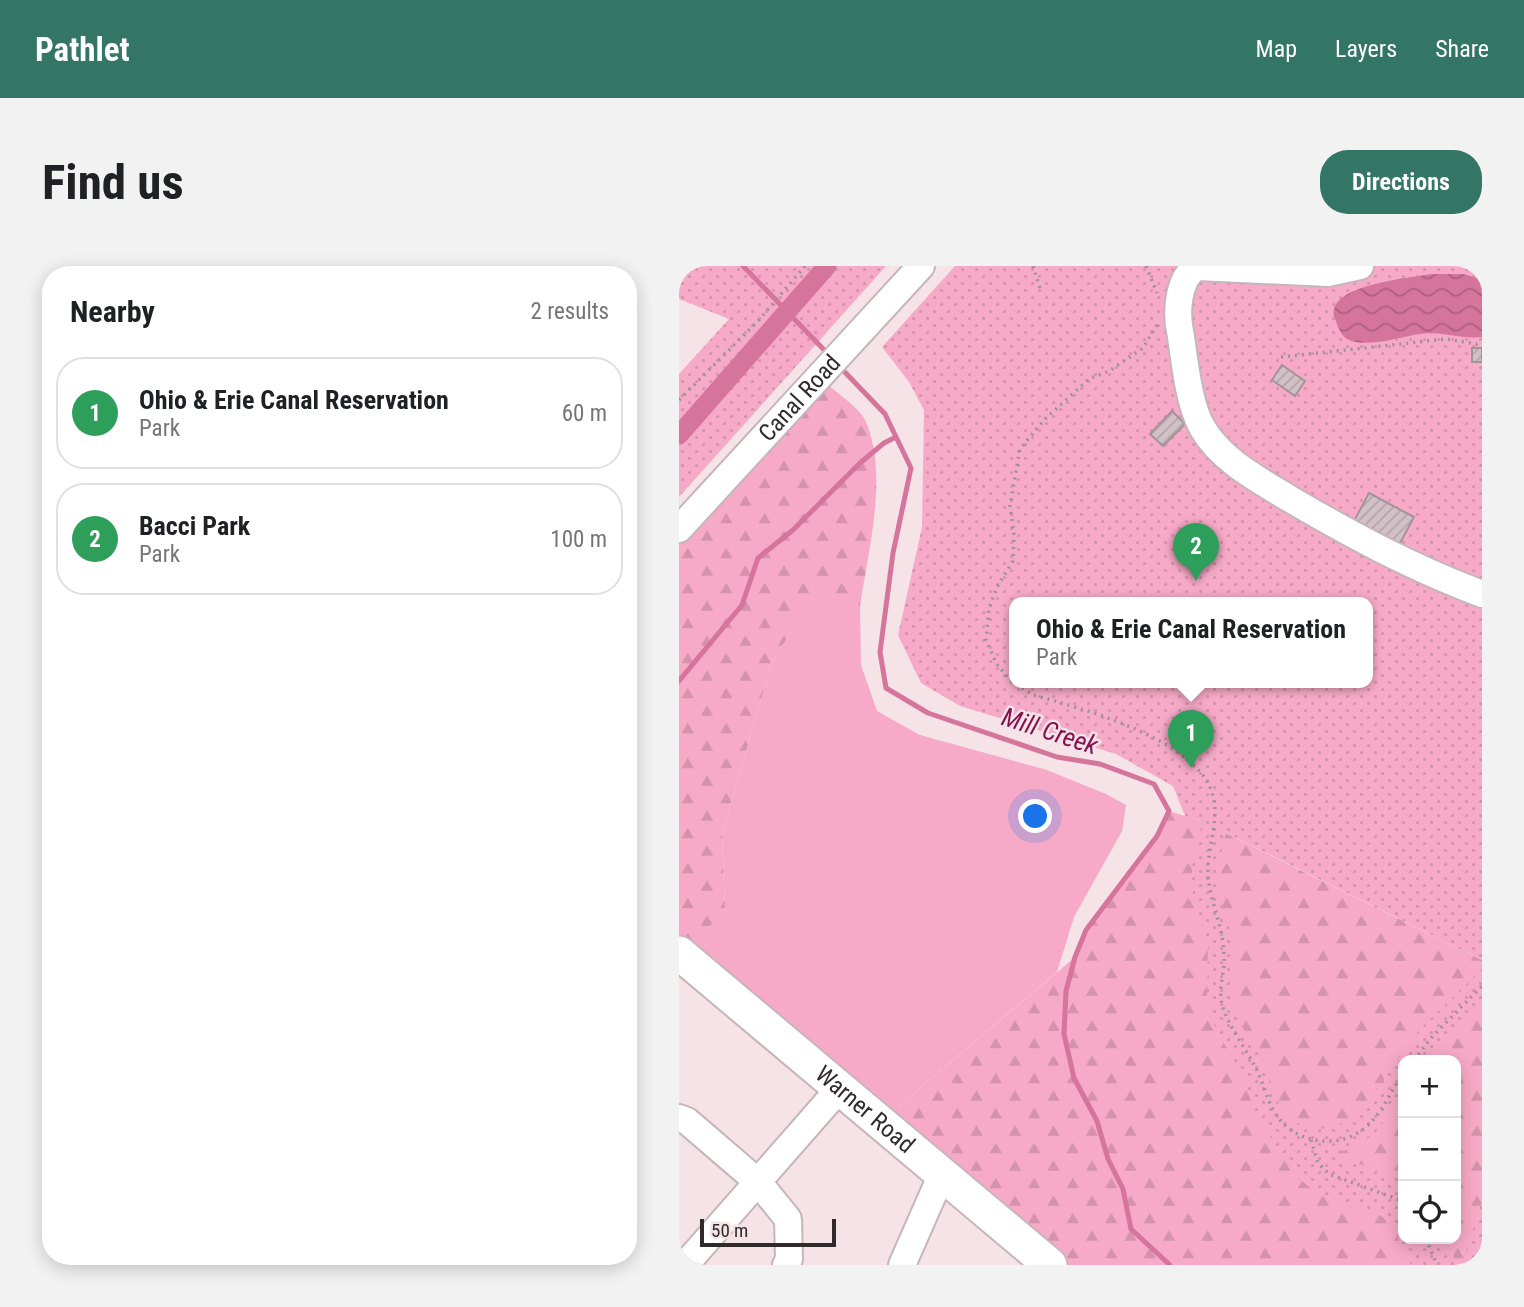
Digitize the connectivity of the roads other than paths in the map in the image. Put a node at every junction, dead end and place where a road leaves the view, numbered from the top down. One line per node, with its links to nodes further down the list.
1 (921, 266): 3 (street, Canal Road)
2 (1360, 266): 4 (street)
3 (679, 529)
4 (1482, 594)
5 (679, 953): 6 (main road, Warner Road)
6 (840, 1088): 8 (main road, Warner Road); 9 (street)
7 (679, 1118): 9 (street)
8 (942, 1174): 12 (street); 13 (main road, Warner Road)
9 (758, 1182): 10 (street); 11 (street)
10 (685, 1265)
11 (786, 1265)
12 (902, 1265)
13 (1050, 1265)

